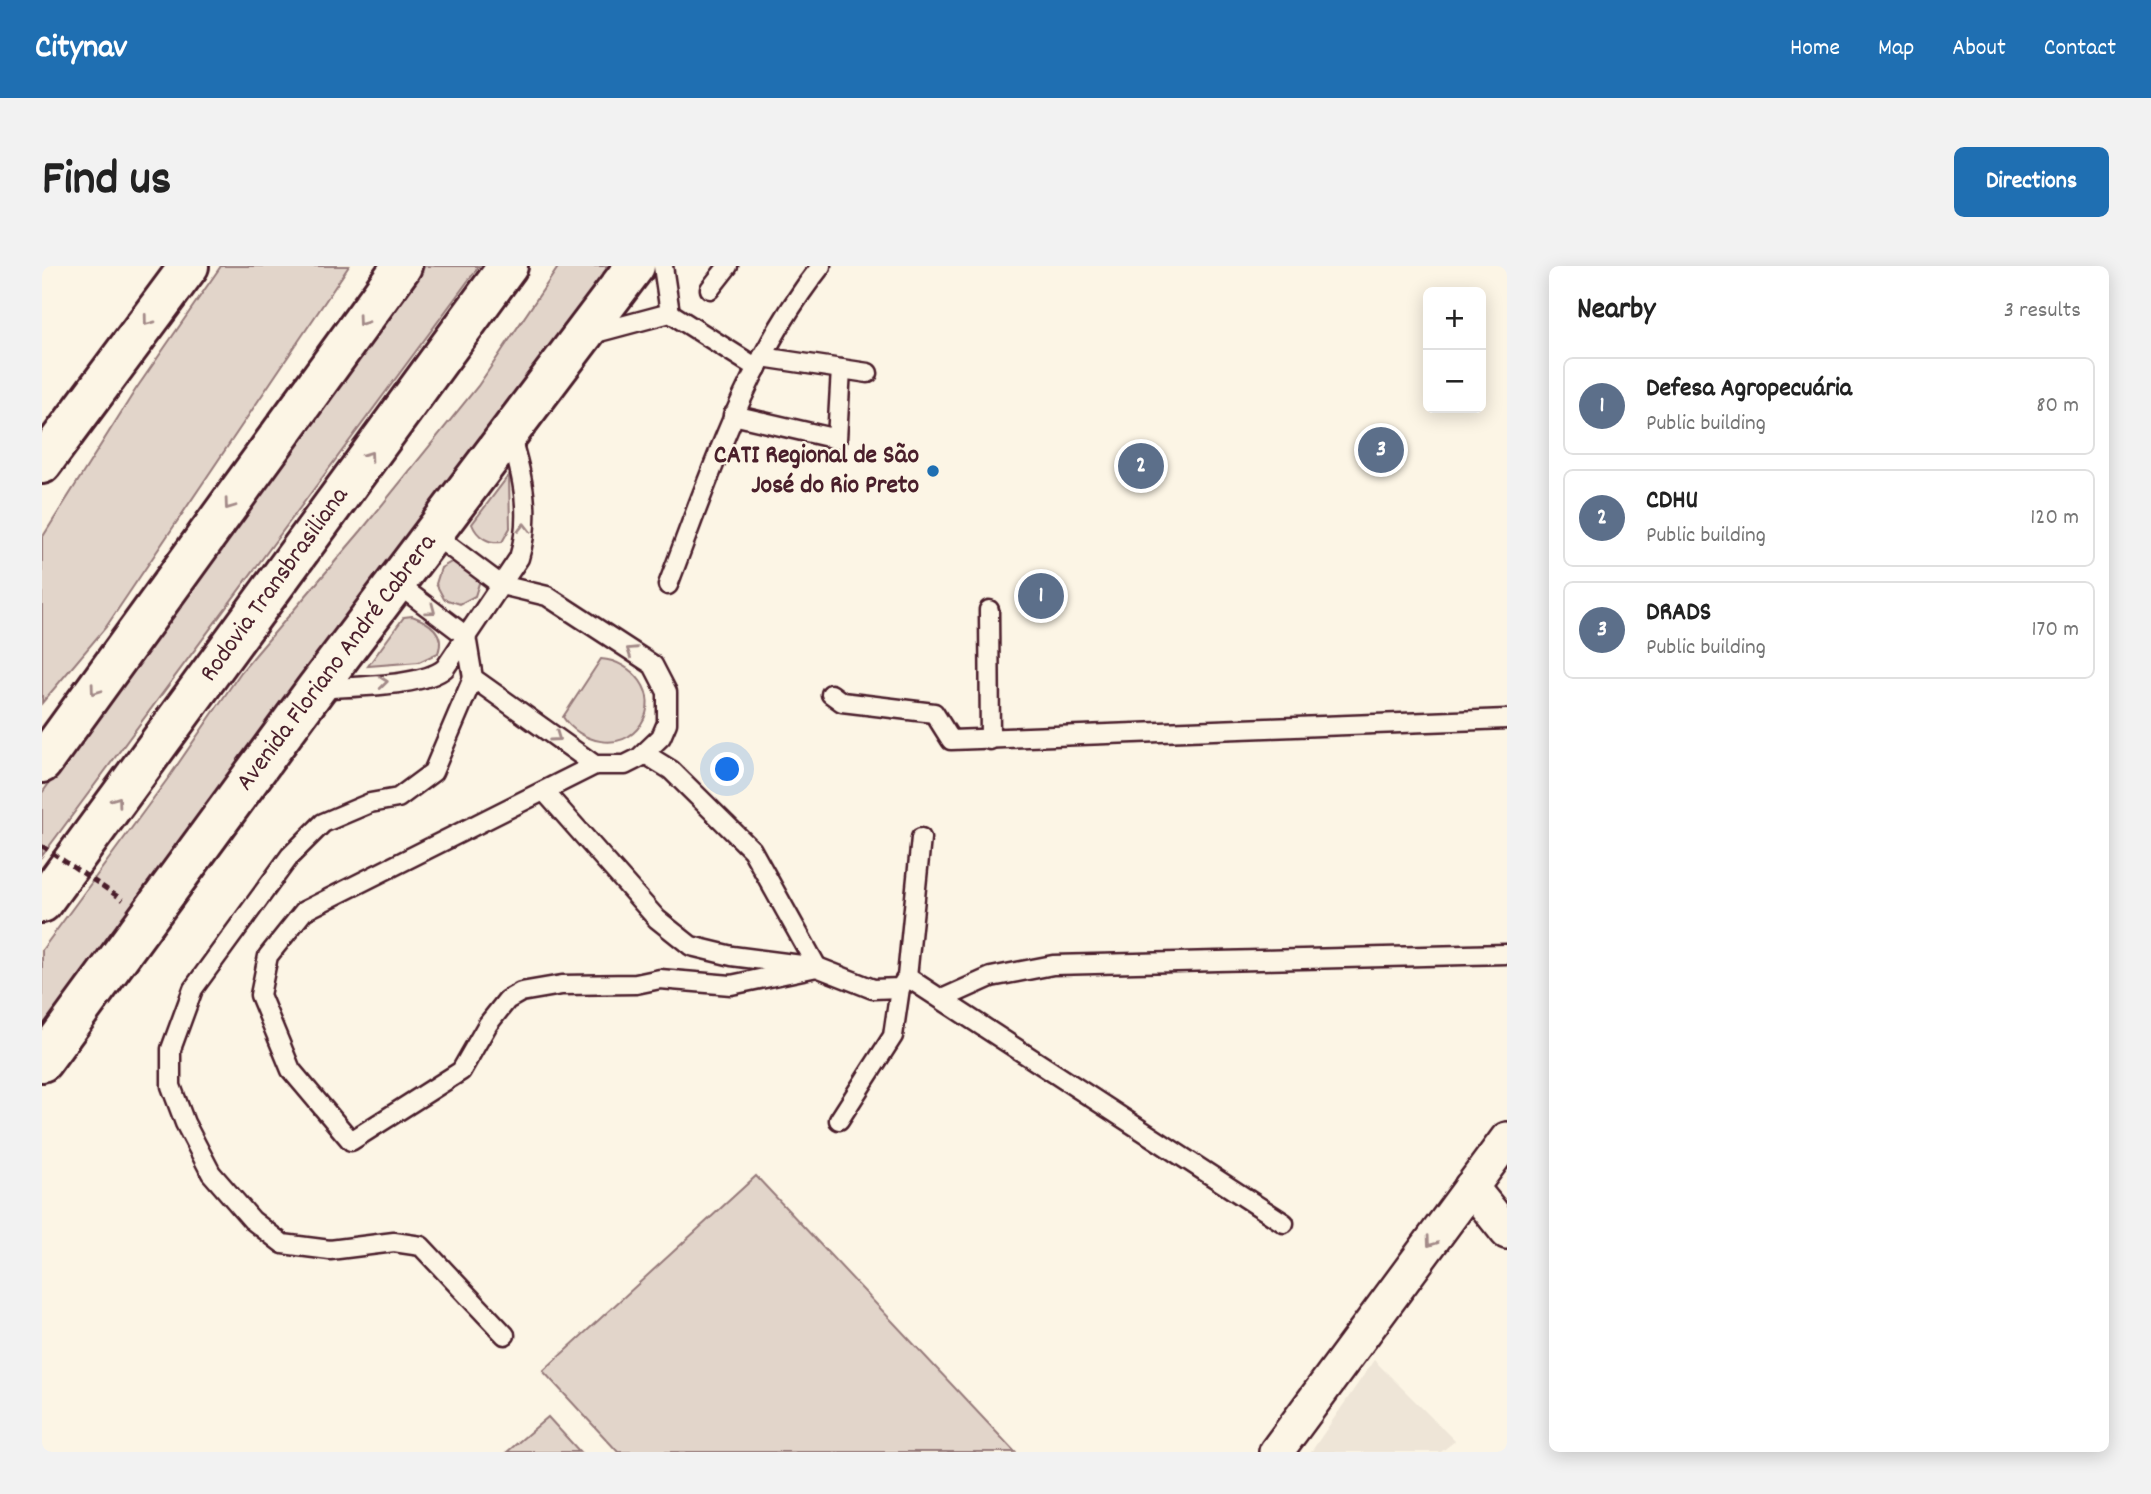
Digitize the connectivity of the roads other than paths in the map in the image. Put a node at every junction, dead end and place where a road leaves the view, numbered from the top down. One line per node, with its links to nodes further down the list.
1 (189, 266): 16 (main road, one-way to 16)
2 (402, 266): 29 (main road, one-way to 29)
3 (508, 266): 33 (main road, Rodovia Transbrasiliana, one-way to 3)
4 (635, 266): 10 (main road, Avenida Floriano André Cabrera)
5 (663, 266): 9 (lane)
6 (728, 266): 8 (lane)
7 (821, 266): 11 (lane)
8 (710, 289)
9 (670, 313): 10 (lane); 11 (lane)
10 (581, 337): 15 (main road, Avenida Floriano André Cabrera)
11 (759, 362): 12 (lane); 14 (lane)
12 (841, 369): 13 (lane); 14 (lane)
13 (867, 373)
14 (733, 415): 20 (lane)
15 (509, 433): 17 (main road, Avenida Floriano André Cabrera); 19 (lane, one-way to 15)
16 (42, 464)
17 (433, 534): 18 (main road, Avenida Floriano André Cabrera); 19 (lane)
18 (396, 583): 22 (lane, one-way to 22); 24 (main road, Avenida Floriano André Cabrera)
19 (501, 585): 22 (lane); 28 (lane, one-way to 19)
20 (668, 585)
21 (989, 610): 27 (lane)
22 (466, 636): 23 (lane); 24 (lane, one-way to 22)
23 (472, 678): 30 (lane, one-way to 30); 44 (lane)
24 (316, 690): 38 (main road, Avenida Floriano André Cabrera)
25 (831, 694): 27 (lane)
26 (1507, 719): 27 (lane)
27 (990, 740)
28 (645, 754): 30 (lane); 35 (lane)
29 (42, 763)
30 (595, 765): 31 (lane)
31 (544, 790): 35 (lane); 35 (lane)
32 (921, 838): 36 (lane)
33 (42, 903)
34 (1506, 954): 37 (lane)
35 (817, 967): 36 (lane)
36 (904, 983): 37 (lane); 39 (lane)
37 (942, 999): 42 (lane)
38 (42, 1062)
39 (839, 1119)
40 (1507, 1139): 41 (street)
41 (1471, 1187): 43 (street); 45 (street, one-way to 45)
42 (1284, 1223)
43 (1507, 1232)
44 (505, 1335)
45 (1276, 1452)

